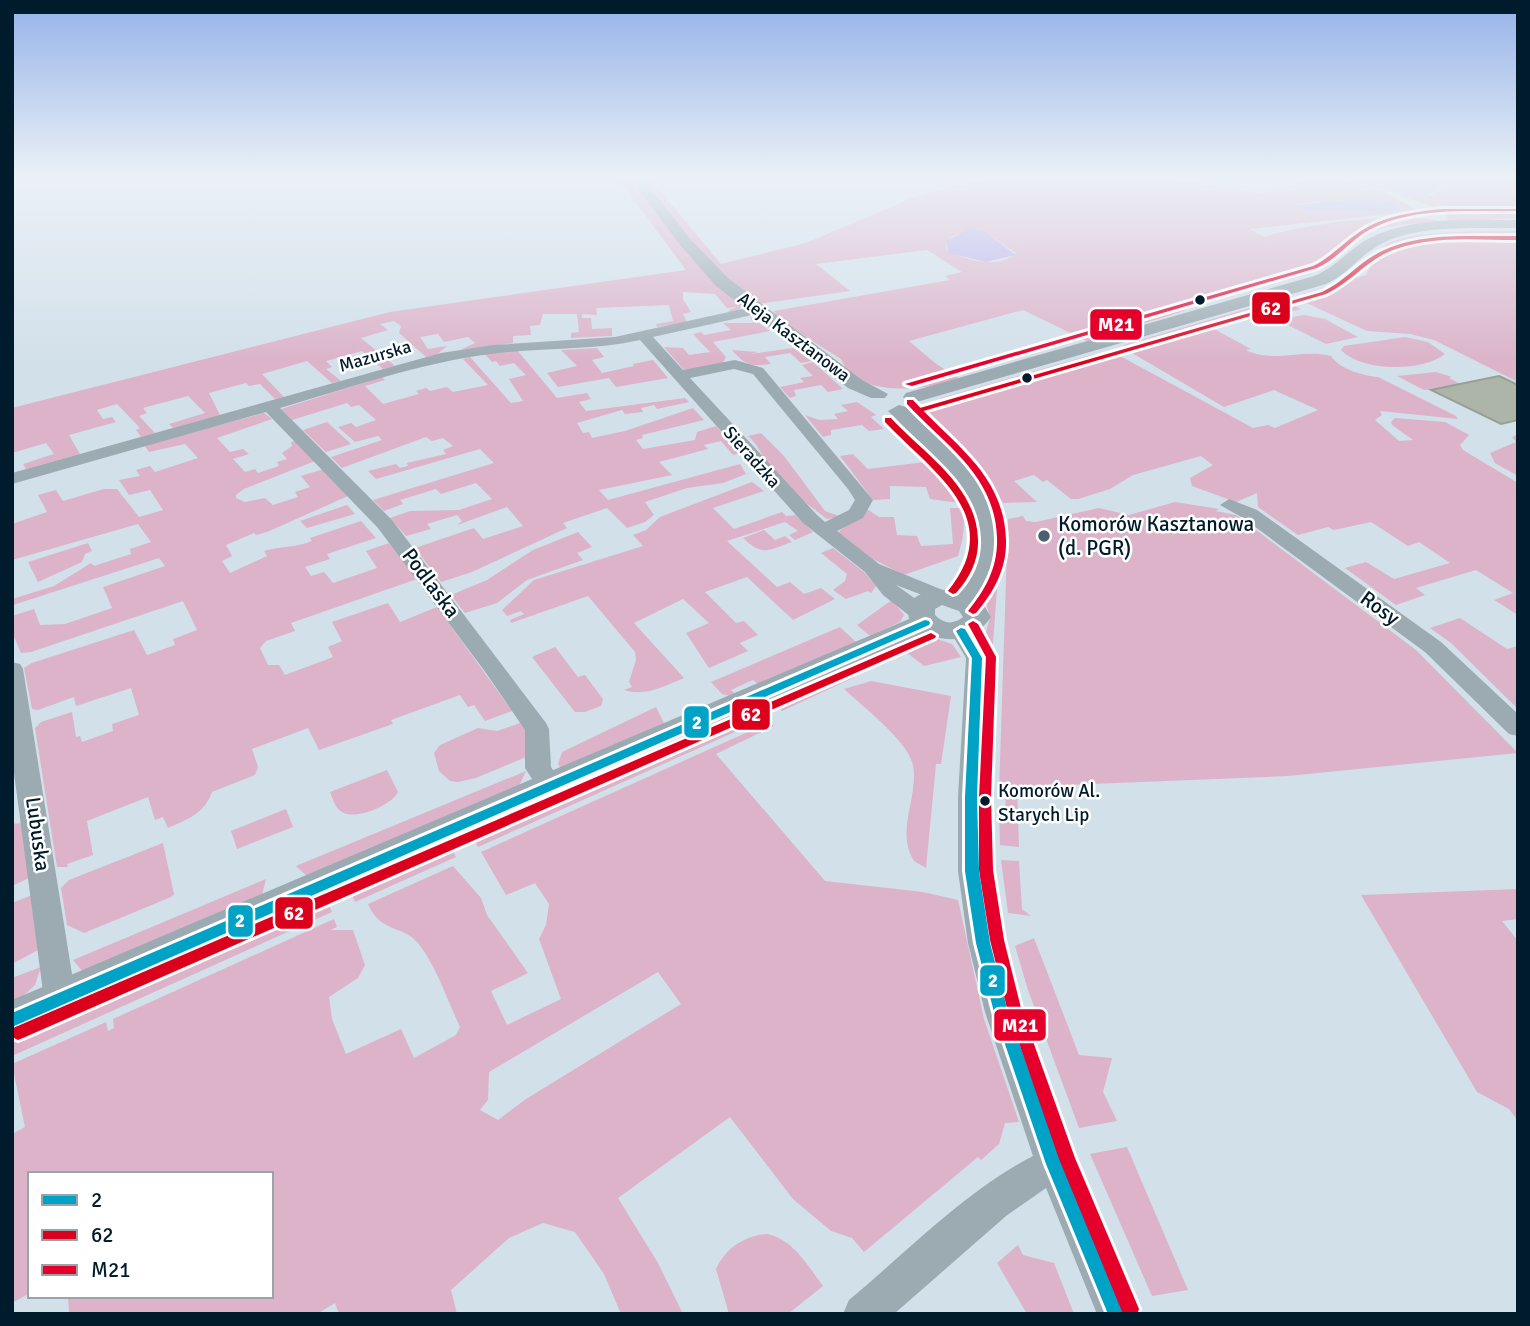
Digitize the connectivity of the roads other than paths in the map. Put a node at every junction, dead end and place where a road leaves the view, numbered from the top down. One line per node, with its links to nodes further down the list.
1 (684, 238): 3 (street, Aleja Kasztanowa)
2 (1383, 238): 6 (street)
3 (756, 310): 4 (street, Mazurska); 6 (street, Aleja Kasztanowa)
4 (643, 335): 5 (street, Sieradzka); 7 (street, Mazurska)
5 (680, 375): 10 (street, Sieradzka); 10 (street)
6 (906, 404): 11 (street)
7 (269, 406): 8 (street, Mazurska); 14 (street, Podlaska)
8 (12, 479)
9 (1228, 505): 13 (street, Rosy)
10 (823, 530): 11 (street, Sieradzka)
11 (942, 613): 14 (street); 17 (street)
12 (12, 669): 15 (street, Lubuska)
13 (1518, 728)
14 (550, 786): 15 (street)
15 (60, 999): 16 (street)
16 (12, 1020)
17 (1054, 1164): 18 (street); 19 (street)
18 (863, 1314)
19 (1118, 1314)

